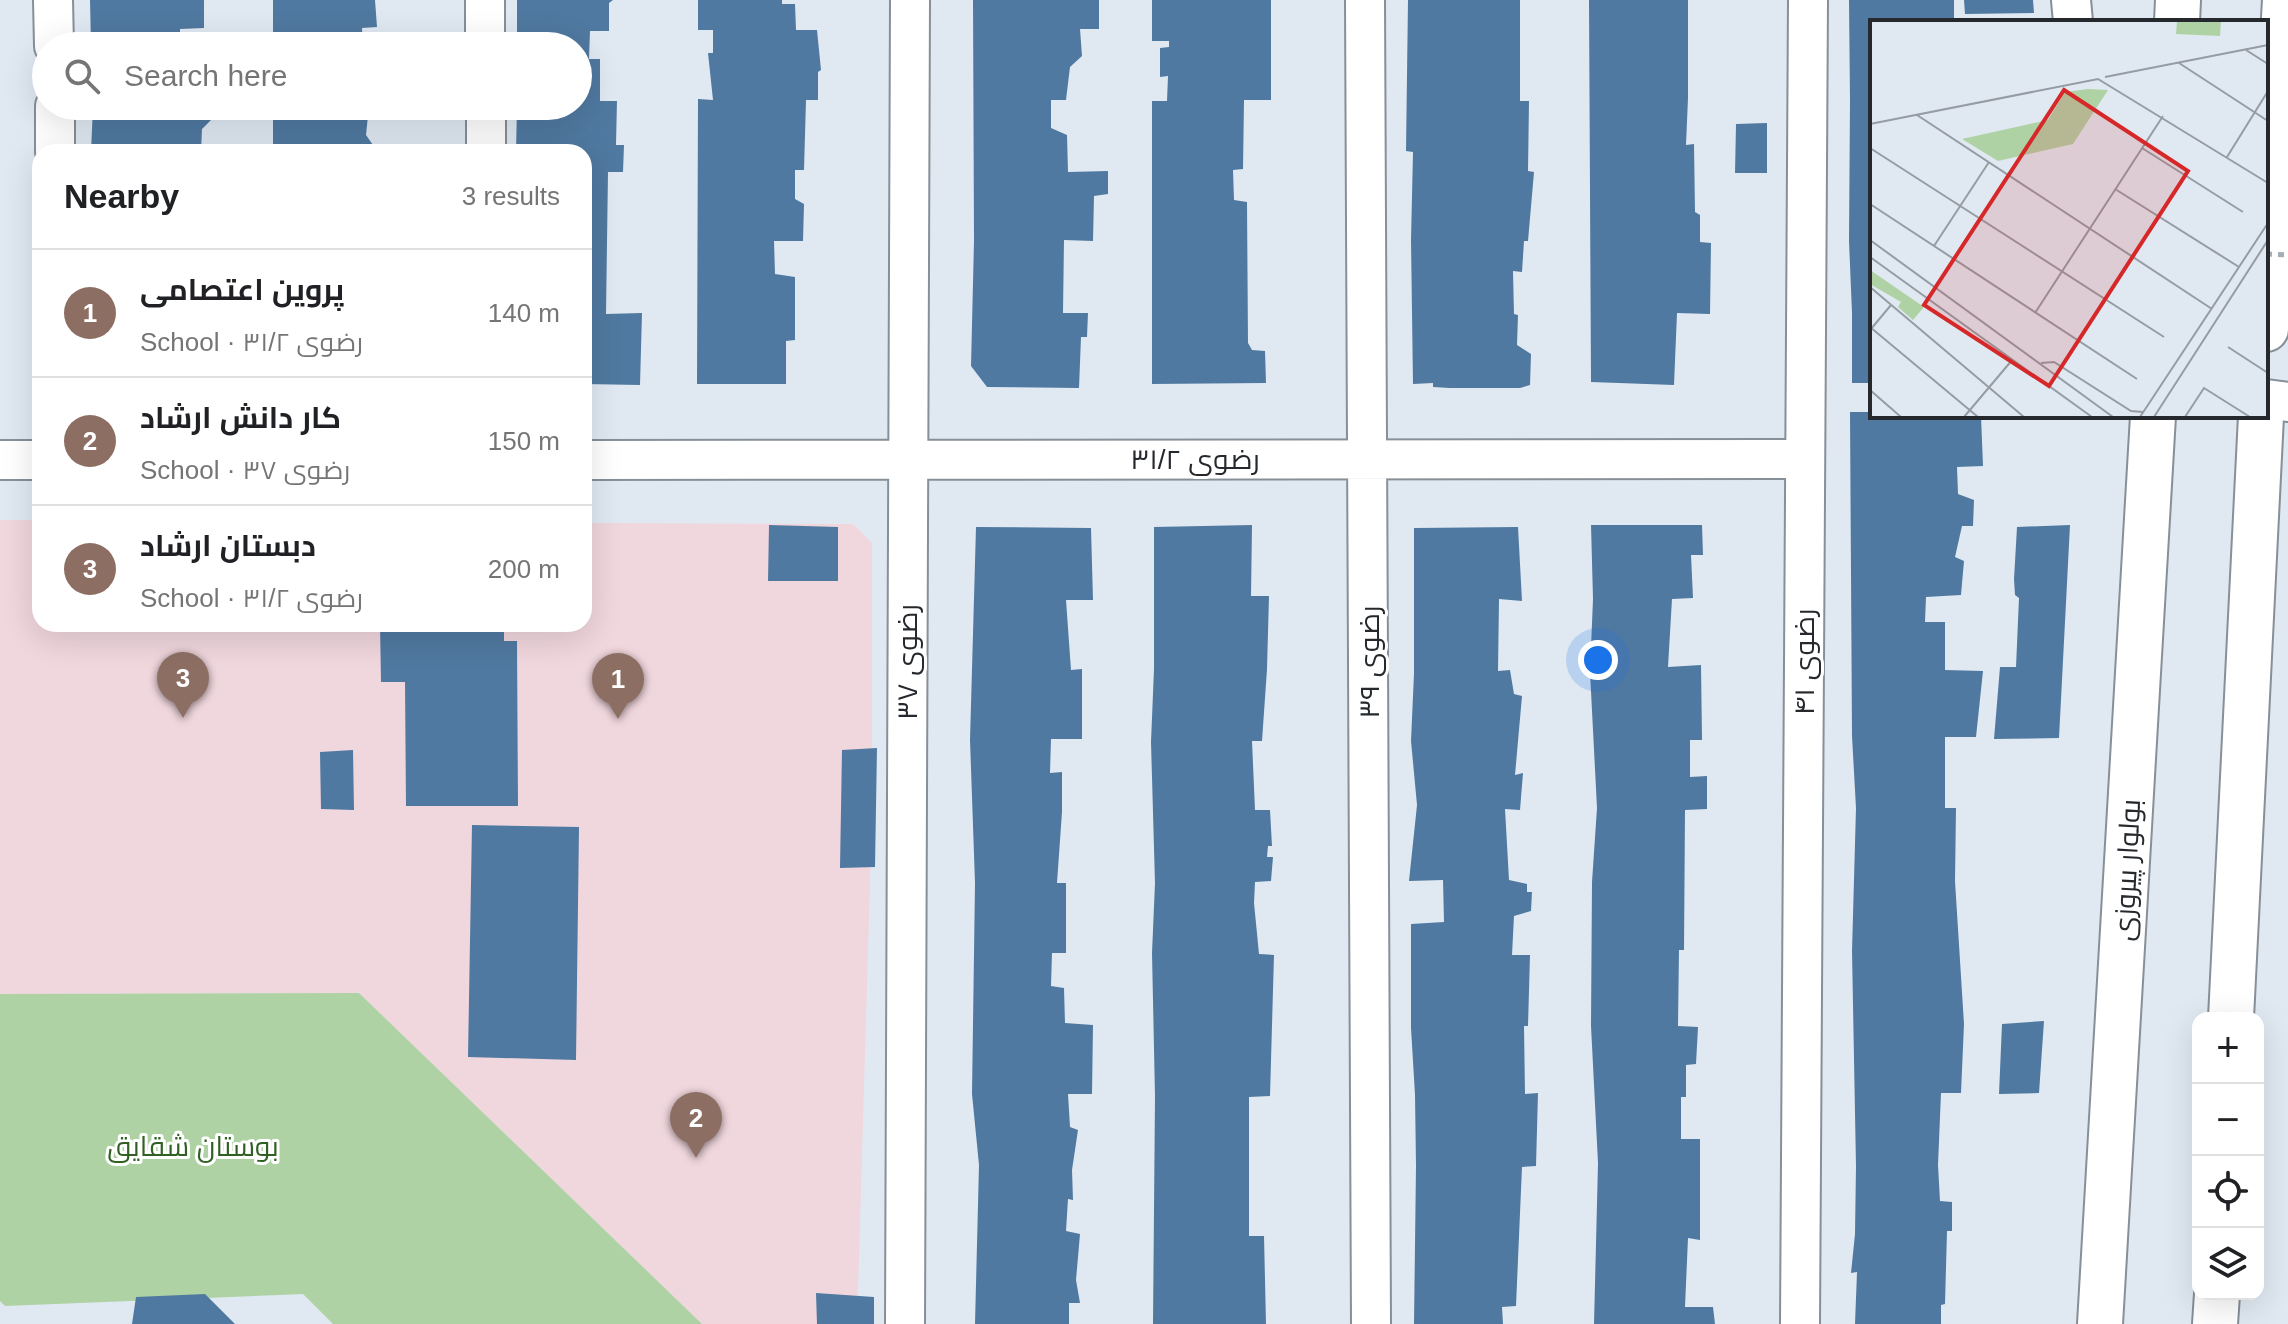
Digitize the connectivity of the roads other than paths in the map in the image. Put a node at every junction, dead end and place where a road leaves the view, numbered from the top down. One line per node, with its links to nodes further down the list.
1 (53, 0): 11 (street)
2 (485, 0): 12 (street)
3 (910, 0): 22 (street, رضوی ۳۷)
4 (1365, 0): 23 (street, رضوی ۳۹)
5 (1808, 0): 24 (street, رضوی ۴۱)
6 (2071, 0): 9 (street)
7 (2178, 0): 10 (main road)
8 (2285, 0): 17 (main road)
9 (2073, 20)
10 (2177, 20)
11 (54, 32)
12 (485, 32)
13 (55, 120): 15 (street)
14 (486, 120): 16 (street)
15 (55, 144)
16 (486, 144)
17 (2268, 294)
18 (2268, 399): 19 (street)
19 (2288, 402)
20 (2153, 418): 33 (main road, بولوار پیروزی)
21 (2261, 418): 28 (main road)
22 (908, 459): 23 (street, رضوی ۳۱/۲); 27 (street, رضوی ۳۱/۲); 30 (street, رضوی ۳۷)
23 (1368, 459): 24 (street, رضوی ۳۱/۲); 31 (street, رضوی ۳۹)
24 (1805, 459): 32 (street, رضوی ۴۱)
25 (0, 460): 26 (street)
26 (32, 460)
27 (592, 460)
28 (2231, 1012)
29 (2217, 1300): 34 (main road)
30 (905, 1324)
31 (1371, 1324)
32 (1800, 1324)
33 (2100, 1324)
34 (2215, 1324)

